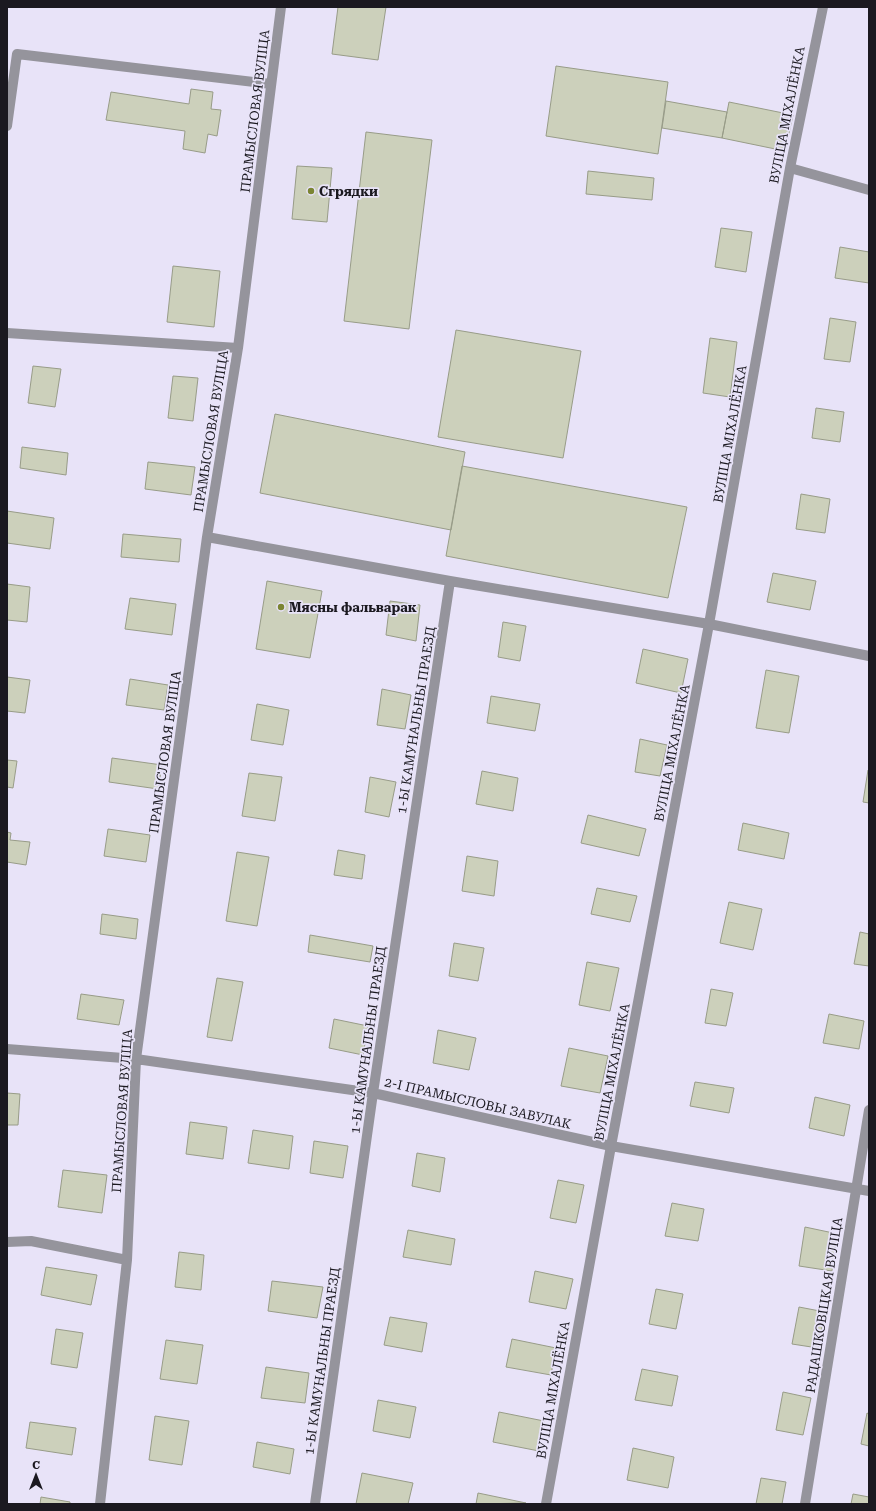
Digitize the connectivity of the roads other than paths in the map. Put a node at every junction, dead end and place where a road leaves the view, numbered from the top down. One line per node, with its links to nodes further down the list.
1 (281, 7): 3 (street, ПРАМЫСЛОВАЯ ВУЛІЦА)
2 (823, 7): 5 (street, ВУЛІЦА МІХАЛЁНКА)
3 (271, 84): 4 (street); 8 (street, ПРАМЫСЛОВАЯ ВУЛІЦА)
4 (7, 126)
5 (790, 168): 6 (street); 11 (street, ВУЛІЦА МІХАЛЁНКА)
6 (869, 190)
7 (7, 333): 8 (street)
8 (238, 348): 9 (street, ПРАМЫСЛОВАЯ ВУЛІЦА)
9 (207, 537): 10 (street); 14 (street, ПРАМЫСЛОВАЯ ВУЛІЦА)
10 (450, 581): 11 (street); 15 (street, 1-Ы КАМУНАЛЬНЫ ПРАЕЗД)
11 (710, 624): 12 (street); 17 (street, ВУЛІЦА МІХАЛЁНКА)
12 (869, 656)
13 (7, 1049): 14 (street, 2-І ПРАМЫСЛОВЫ ЗАВУЛАК)
14 (136, 1059): 15 (street, 2-І ПРАМЫСЛОВЫ ЗАВУЛАК); 21 (street, ПРАМЫСЛОВАЯ ВУЛІЦА)
15 (373, 1093): 17 (street, 2-І ПРАМЫСЛОВЫ ЗАВУЛАК); 23 (street, 1-Ы КАМУНАЛЬНЫ ПРАЕЗД)
16 (869, 1110): 18 (street, РАДАШКОВІЦКАЯ ВУЛІЦА)
17 (611, 1146): 18 (street, 2-І ПРАМЫСЛОВЫ ЗАВУЛАК); 24 (street, ВУЛІЦА МІХАЛЁНКА)
18 (856, 1187): 19 (street, 2-І ПРАМЫСЛОВЫ ЗАВУЛАК); 25 (street, РАДАШКОВІЦКАЯ ВУЛІЦА)
19 (869, 1191)
20 (7, 1242): 21 (street)
21 (126, 1260): 22 (street, ПРАМЫСЛОВАЯ ВУЛІЦА)
22 (100, 1504)
23 (314, 1504)
24 (546, 1504)
25 (805, 1504)

